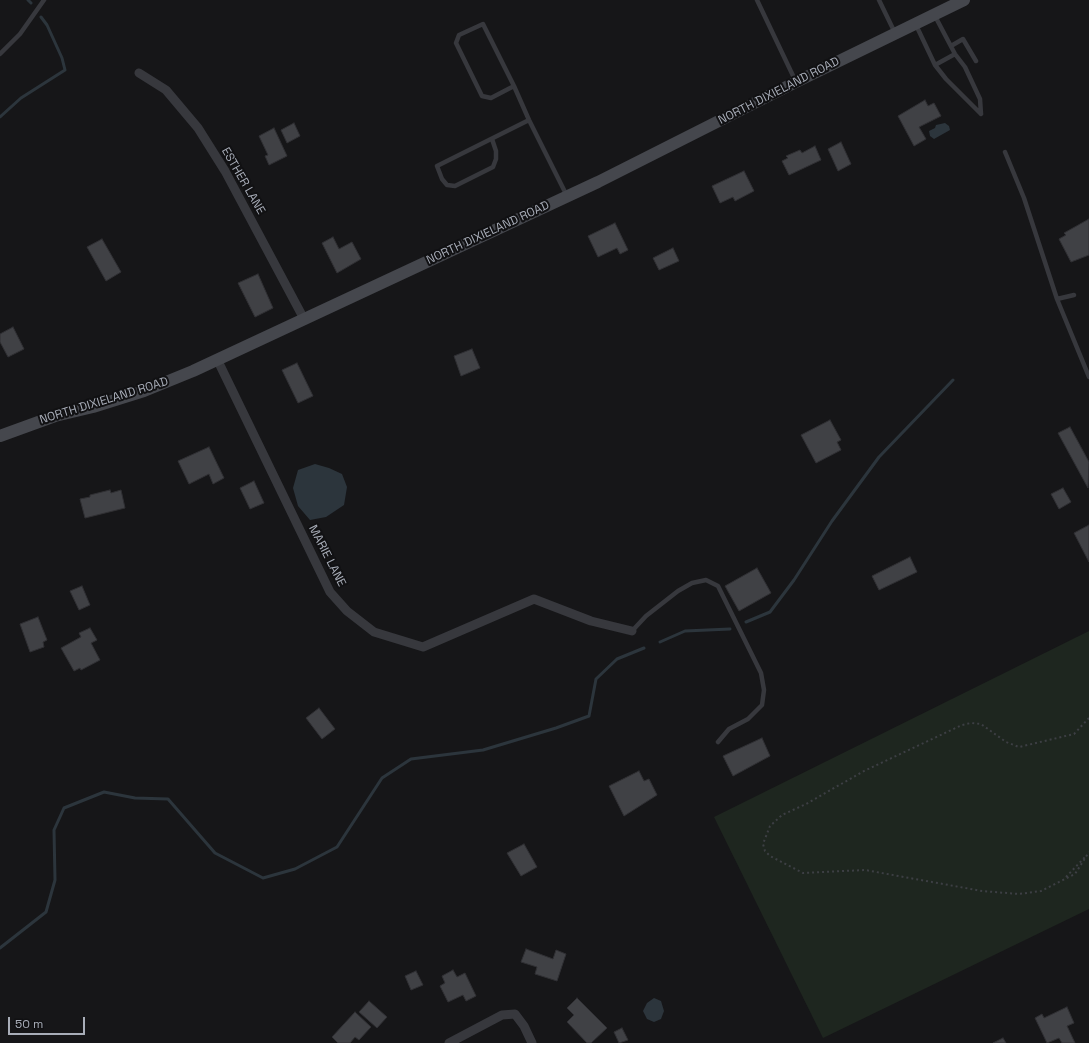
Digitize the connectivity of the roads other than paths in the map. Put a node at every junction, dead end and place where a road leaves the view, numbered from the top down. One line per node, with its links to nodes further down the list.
1 (44, 0): 9 (lane)
2 (757, 0): 14 (lane)
3 (879, 0): 7 (lane)
4 (964, 0): 5 (street, NORTH DIXIELAND ROAD)
5 (934, 14): 6 (street, NORTH DIXIELAND ROAD); 8 (lane)
6 (916, 23): 7 (street, NORTH DIXIELAND ROAD); 12 (lane)
7 (895, 33): 14 (street, NORTH DIXIELAND ROAD)
8 (951, 46): 10 (lane); 11 (lane)
9 (0, 54)
10 (955, 54): 12 (lane); 12 (lane)
11 (976, 61)
12 (935, 64)
13 (140, 73): 22 (street, ESTHER LANE)
14 (796, 82): 19 (street, NORTH DIXIELAND ROAD)
15 (514, 86): 15 (lane); 16 (lane)
16 (529, 120): 17 (lane); 19 (lane)
17 (492, 139): 17 (lane)
18 (1005, 152): 21 (lane)
19 (568, 196): 22 (street, NORTH DIXIELAND ROAD)
20 (1074, 295): 21 (lane)
21 (1057, 299): 24 (lane)
22 (304, 318): 23 (street, NORTH DIXIELAND ROAD)
23 (217, 359): 25 (street, NORTH DIXIELAND ROAD); 26 (street, MARIE LANE)
24 (1089, 378)
25 (0, 436)
26 (632, 631): 27 (lane)
27 (718, 742)
28 (449, 1043): 29 (street)
29 (532, 1043)

